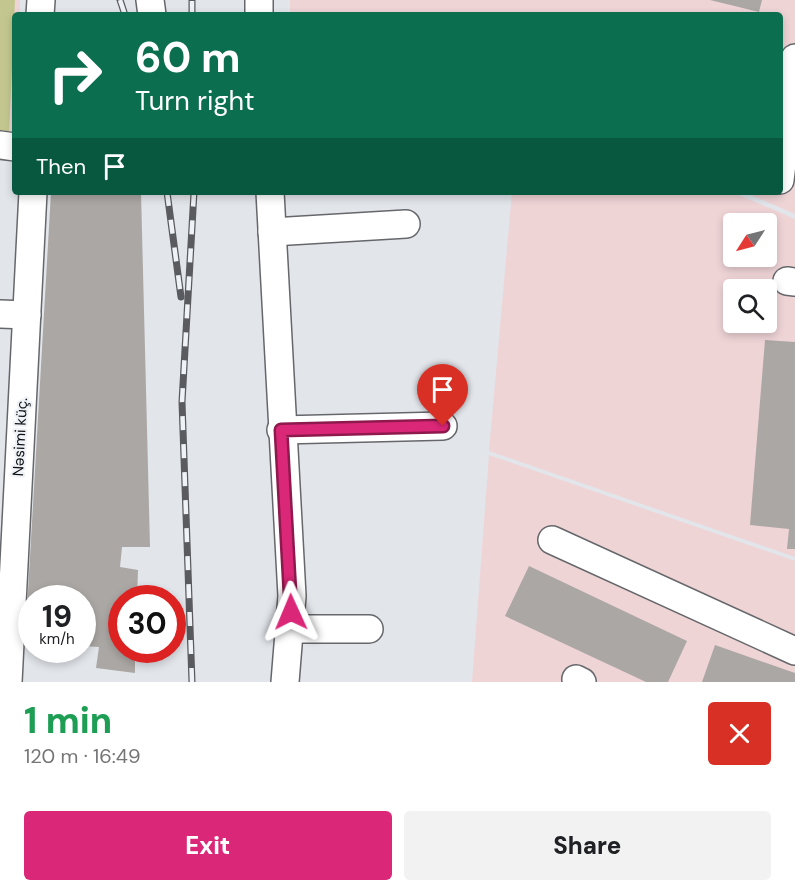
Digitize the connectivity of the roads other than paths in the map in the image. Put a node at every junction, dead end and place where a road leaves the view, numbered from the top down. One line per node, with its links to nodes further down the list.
1 (795, 58): 2 (street)
2 (783, 156)
3 (33, 195): 8 (street, Nəsimi küç.)
4 (270, 195): 6 (street)
5 (406, 224): 6 (street)
6 (272, 232): 11 (street)
7 (0, 314): 8 (street)
8 (27, 315): 9 (street, Nəsimi küç.)
9 (11, 416): 16 (street, Nəsimi küç.)
10 (443, 426): 11 (street)
11 (281, 430): 13 (street)
12 (552, 540): 15 (street)
13 (291, 628): 14 (street); 17 (street)
14 (369, 629)
15 (795, 651)
16 (8, 682)
17 (285, 682)

